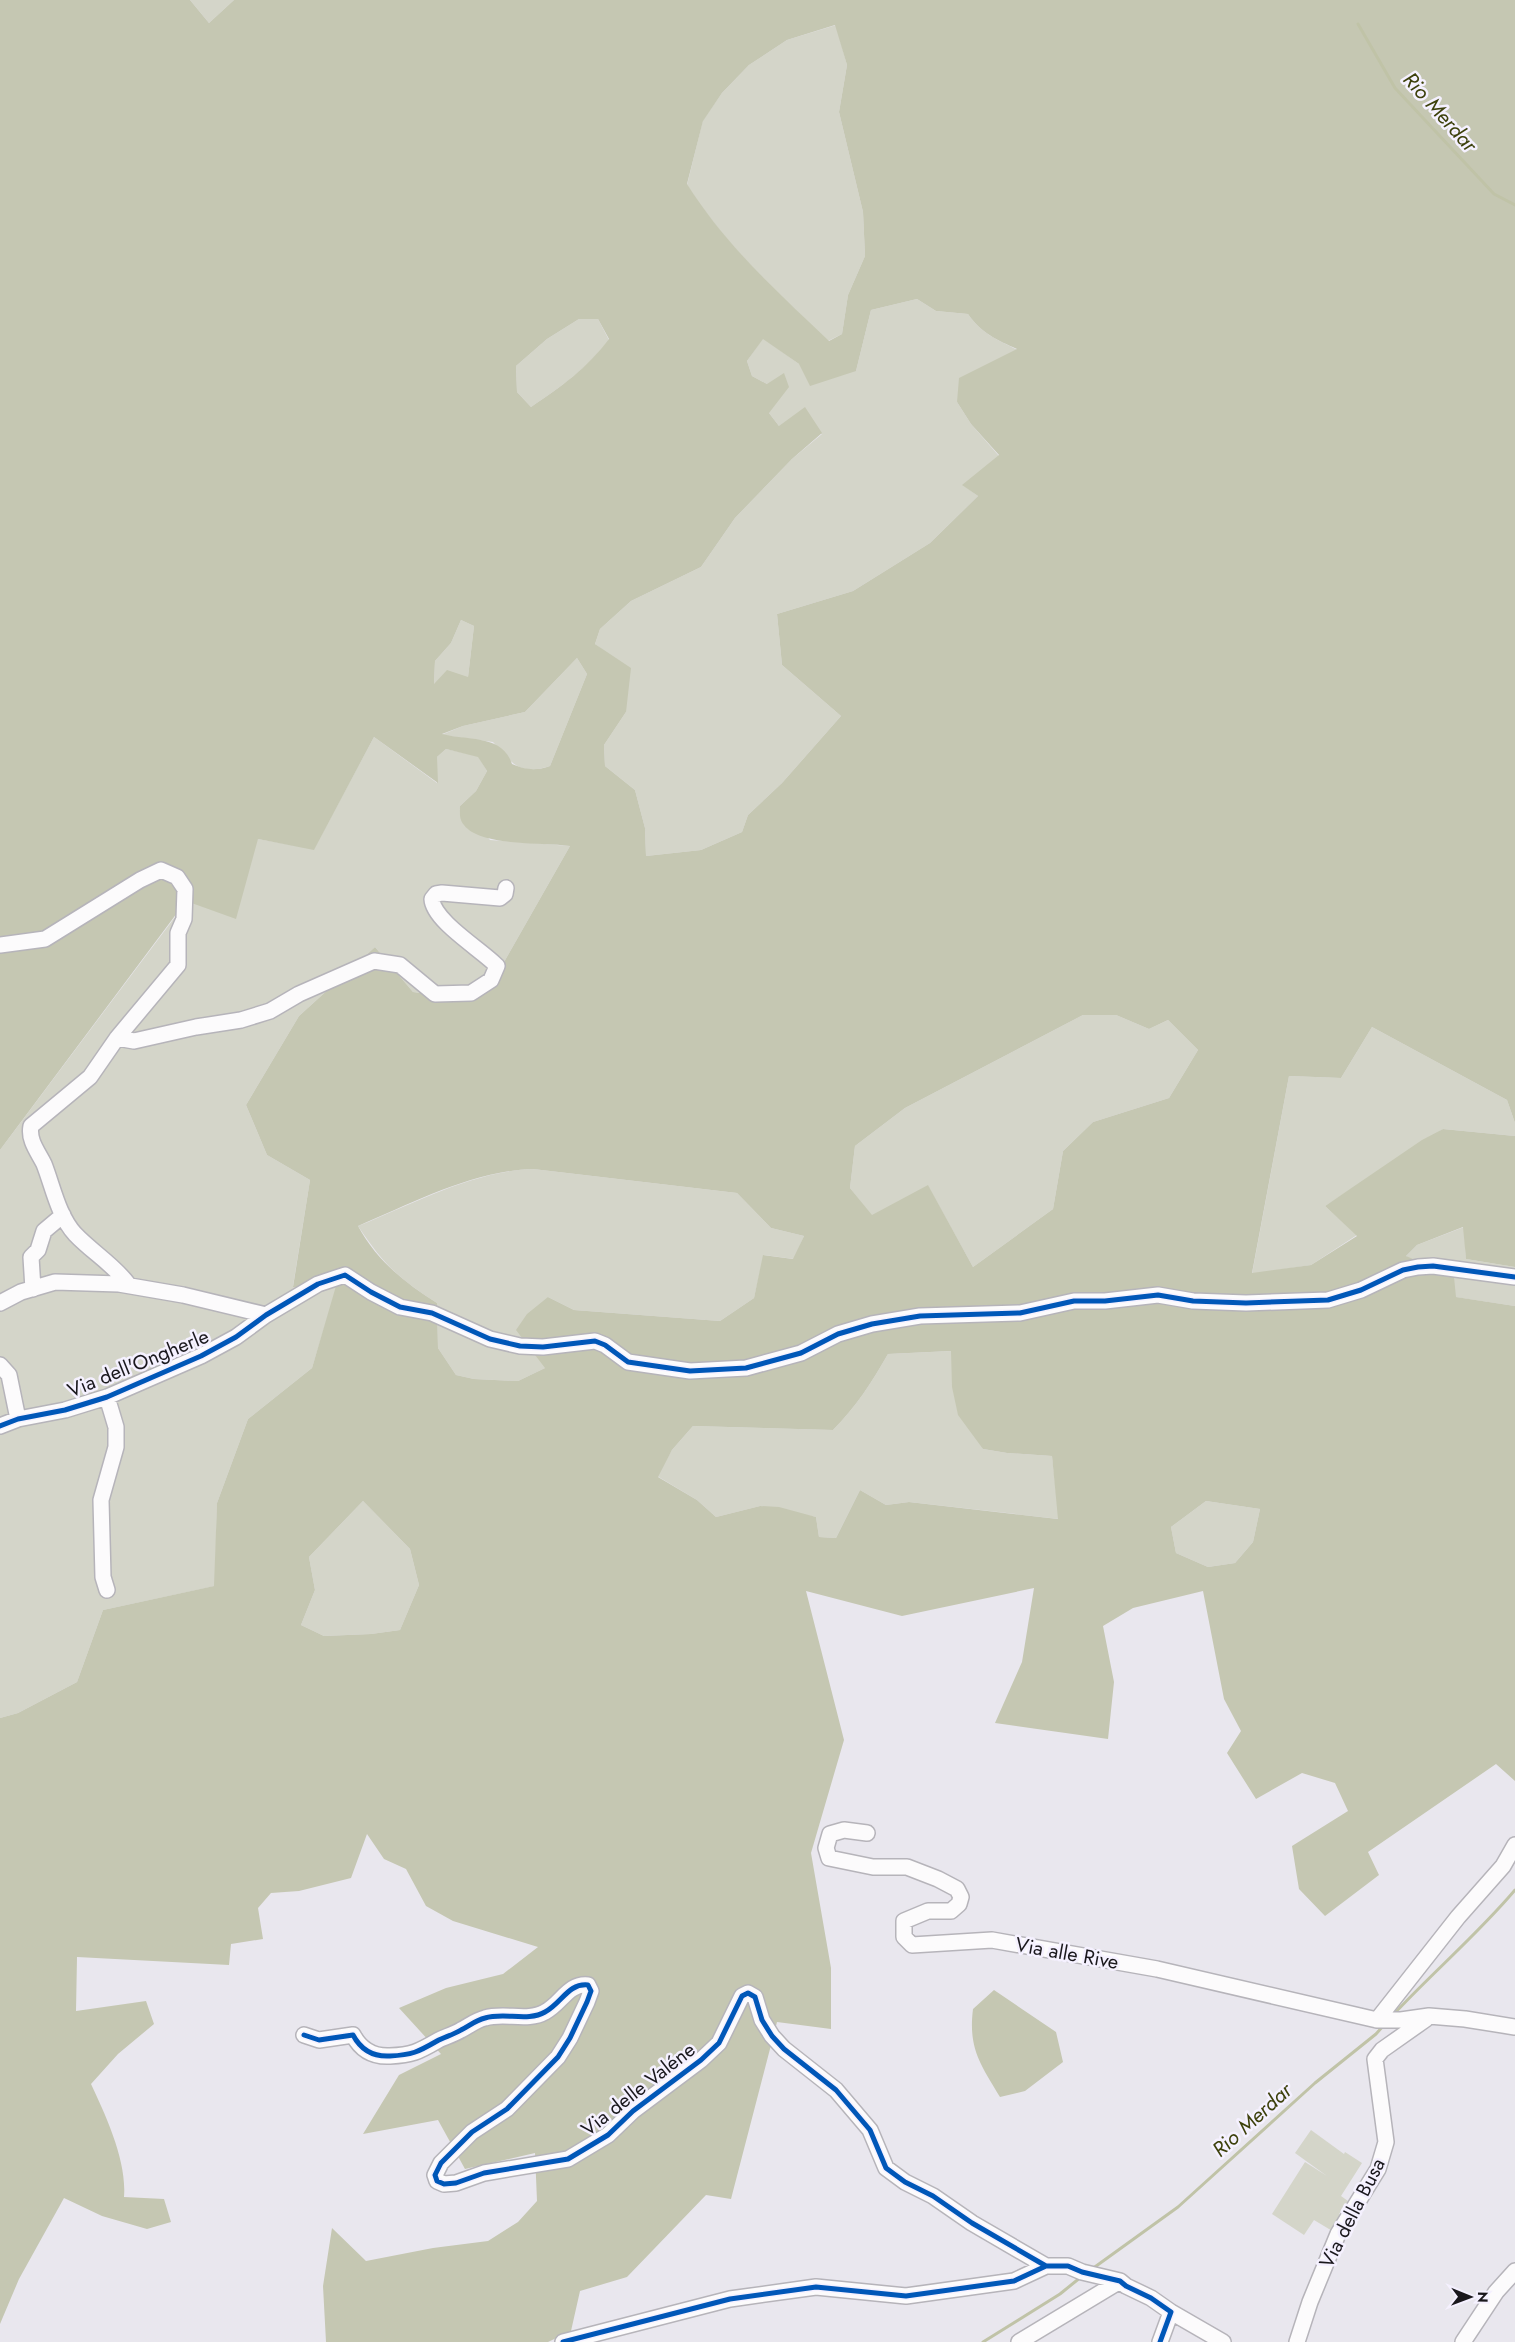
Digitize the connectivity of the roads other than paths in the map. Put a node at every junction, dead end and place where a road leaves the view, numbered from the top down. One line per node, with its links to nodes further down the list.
1 (506, 888): 3 (street)
2 (0, 945): 3 (street)
3 (117, 1038): 4 (street)
4 (63, 1215): 6 (street); 7 (street)
5 (1515, 1277): 9 (street, Via dell'Ongherle)
6 (128, 1284): 7 (street); 9 (street)
7 (33, 1289): 8 (street)
8 (0, 1303)
9 (272, 1312): 11 (street, Via dell'Ongherle)
10 (0, 1365): 12 (street)
11 (107, 1397): 12 (street, Via dell'Ongherle); 14 (street)
12 (18, 1419): 13 (street, Via dell'Ongherle)
13 (0, 1426)
14 (108, 1590)
15 (867, 1833): 18 (street, Via alle Rive)
16 (1515, 1845): 18 (street)
17 (1429, 2016): 18 (street, Via alle Rive); 19 (street, Via alle Rive); 29 (street, Via della Busa)
18 (1386, 2020)
19 (1515, 2027)
20 (304, 2035): 21 (street, Via delle Valéne)
21 (1046, 2266): 23 (street, Via delle Valéne); 25 (street, Via delle Valéne)
22 (1515, 2271): 30 (street)
23 (1120, 2282): 24 (street, Via delle Valéne); 26 (street)
24 (1171, 2312): 27 (street); 28 (street)
25 (563, 2342)
26 (1019, 2342)
27 (1160, 2342)
28 (1223, 2342)
29 (1297, 2342)
30 (1463, 2342)

